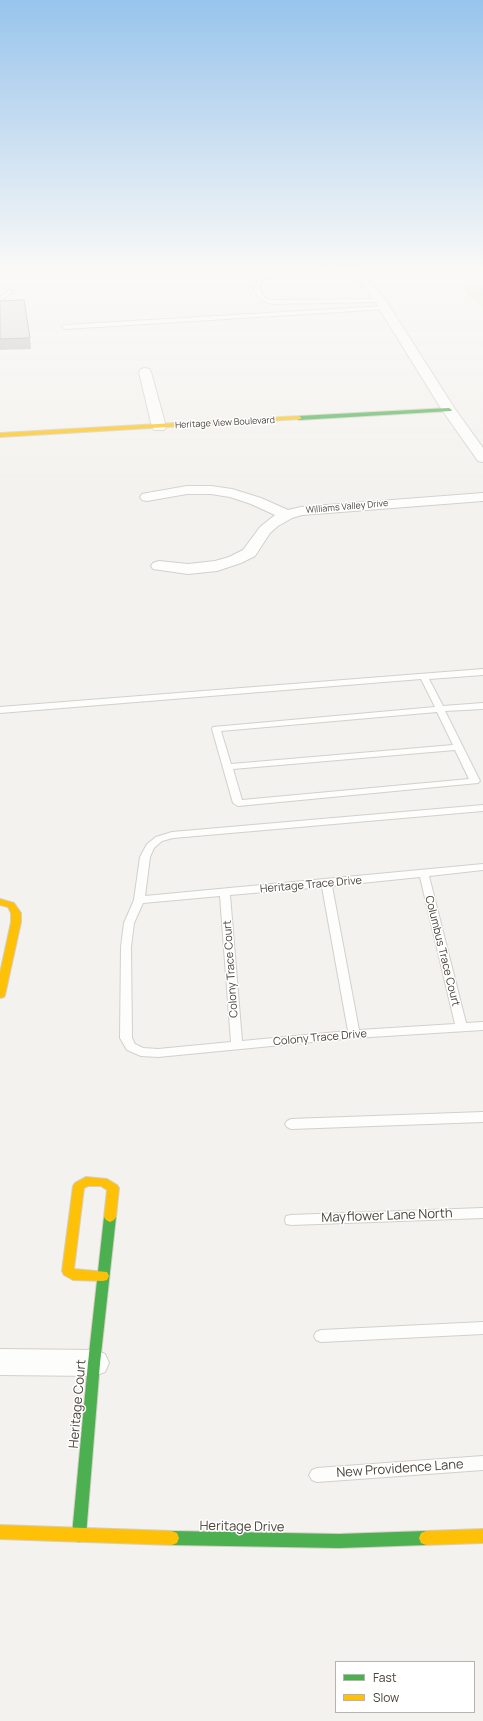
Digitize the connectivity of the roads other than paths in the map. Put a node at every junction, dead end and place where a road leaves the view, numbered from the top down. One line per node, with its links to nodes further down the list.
1 (409, 347): 3 (street)
2 (145, 372): 4 (street)
3 (450, 410): 4 (street, Heritage View Boulevard); 6 (street)
4 (159, 427): 5 (street, Heritage View Boulevard)
5 (0, 435)
6 (483, 458)
7 (147, 497): 9 (street)
8 (483, 497): 9 (street, Williams Valley Drive)
9 (287, 515): 10 (street, Williams Valley Drive)
10 (160, 566)
11 (483, 672): 12 (lane)
12 (424, 676): 14 (lane); 15 (lane)
13 (483, 706): 14 (lane)
14 (440, 709): 16 (lane); 17 (lane)
15 (0, 710)
16 (458, 747): 17 (lane); 17 (lane)
17 (228, 767)
18 (483, 808): 23 (lane, Colony Trace Drive)
19 (483, 867): 20 (lane, Heritage Trace Drive)
20 (424, 874): 21 (lane, Heritage Trace Drive); 27 (lane, Columbus Trace Court)
21 (326, 883): 22 (lane, Heritage Trace Drive); 28 (lane)
22 (226, 892): 23 (lane, Heritage Trace Drive); 29 (lane, Colony Trace Court)
23 (139, 900): 29 (lane, Colony Trace Drive)
24 (0, 902): 25 (street)
25 (0, 995)
26 (483, 1026): 27 (lane, Colony Trace Drive)
27 (461, 1028): 28 (lane, Colony Trace Drive)
28 (354, 1034): 29 (lane, Colony Trace Drive)
29 (238, 1045)
30 (483, 1116): 31 (lane)
31 (291, 1124)
32 (483, 1213): 33 (lane, Mayflower Lane North)
33 (291, 1220)
34 (103, 1276): 34 (street, Heritage Court); 38 (street, Heritage Court)
35 (483, 1328): 36 (lane)
36 (321, 1336)
37 (0, 1362): 38 (street)
38 (94, 1363): 42 (street, Heritage Court)
39 (483, 1463): 40 (lane, New Providence Lane)
40 (318, 1475)
41 (0, 1532): 42 (street, Heritage Drive)
42 (79, 1535): 43 (street, Heritage Drive)
43 (483, 1536)

